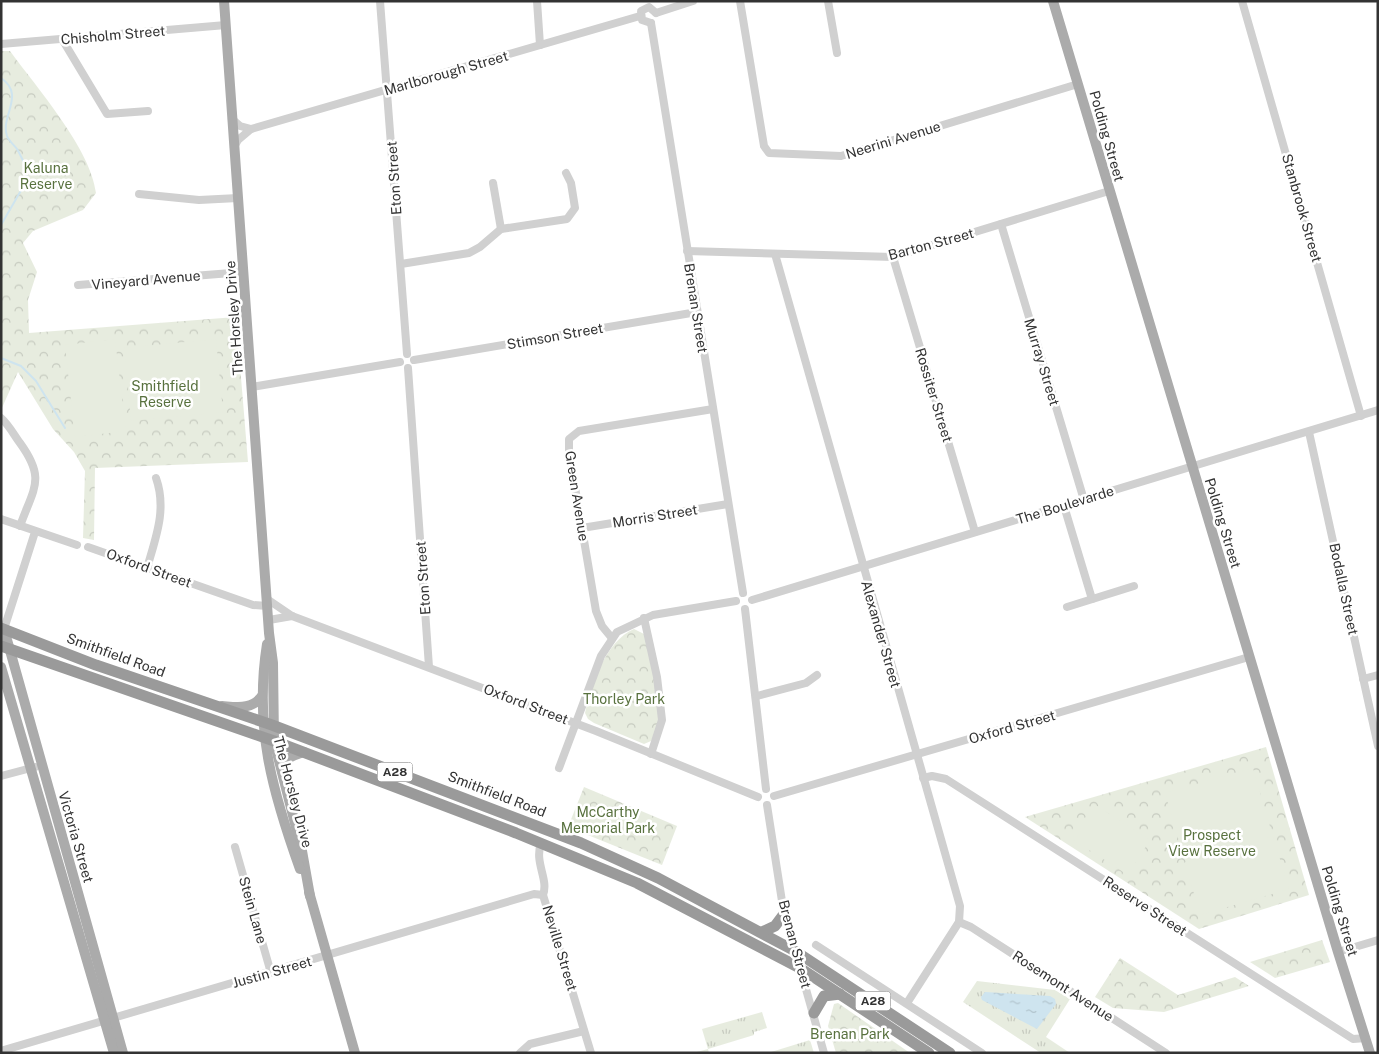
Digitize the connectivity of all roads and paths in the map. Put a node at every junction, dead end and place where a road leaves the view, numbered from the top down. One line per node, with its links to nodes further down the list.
1 (224, 1): 13 (main road, The Horsley Drive)
2 (380, 1): 19 (street, Eton Street)
3 (537, 1): 16 (street)
4 (693, 1): 10 (street)
5 (740, 1): 18 (street, Neerini Avenue)
6 (828, 1): 17 (street)
7 (1053, 1): 18 (main road, Polding Street)
8 (1242, 1): 45 (street, Stanbrook Street)
9 (647, 4): 10 (street); 11 (street)
10 (656, 13): 12 (street)
11 (640, 16): 12 (street); 16 (street, Marlborough Street)
12 (651, 23): 31 (street, Brenan Street)
13 (226, 25): 14 (street, Chisholm Street); 21 (main road, The Horsley Drive)
14 (62, 39): 15 (street, Chisholm Street); 20 (street)
15 (1, 44)
16 (540, 45): 19 (street, Marlborough Street)
17 (838, 53)
18 (1078, 84): 26 (main road, Polding Street)
19 (387, 90): 22 (street, Marlborough Street); 34 (street, Eton Street)
20 (148, 110)
21 (232, 119): 22 (street); 23 (main road, The Horsley Drive)
22 (251, 129): 23 (street)
23 (234, 147): 28 (main road, The Horsley Drive)
24 (566, 172): 30 (street)
25 (493, 183): 30 (street)
26 (1109, 191): 29 (street, Barton Street); 48 (main road, Polding Street)
27 (139, 194): 28 (street)
28 (238, 198): 35 (main road, The Horsley Drive)
29 (1001, 224): 33 (street, Barton Street); 50 (street, Murray Street)
30 (501, 229): 34 (street)
31 (687, 251): 32 (street, Barton Street); 37 (street, Brenan Street)
32 (775, 254): 33 (street, Barton Street); 60 (street, Alexander Street)
33 (893, 258): 57 (street, Rossiter Street)
34 (401, 264): 38 (street, Eton Street)
35 (244, 272): 36 (street, Vineyard Avenue); 42 (main road, The Horsley Drive)
36 (78, 285)
37 (697, 312): 39 (street, Stimson Street); 43 (street, Brenan Street)
38 (407, 354): 39 (street); 40 (street)
39 (414, 360): 41 (street)
40 (400, 362): 41 (street); 42 (street)
41 (408, 368): 78 (street, Eton Street)
42 (252, 387): 67 (main road, The Horsley Drive)
43 (713, 409): 51 (street, Brenan Street); 55 (street, Green Avenue)
44 (1378, 410): 45 (street, The Boulevarde)
45 (1361, 416): 47 (street, The Boulevarde)
46 (1, 418): 54 (street)
47 (1309, 432): 48 (street, The Boulevarde); 81 (street, Bodalla Street)
48 (1192, 467): 50 (street, The Boulevarde); 76 (main road, Polding Street)
49 (156, 478): 61 (street)
50 (1084, 500): 52 (street, The Boulevarde)
51 (728, 504): 55 (street, Morris Street); 63 (street, Brenan Street)
52 (1064, 506): 57 (street, The Boulevarde); 64 (street)
53 (1, 519): 54 (street)
54 (20, 526): 56 (street)
55 (582, 528): 74 (street, Green Avenue)
56 (35, 532): 58 (street); 75 (street)
57 (975, 532): 60 (street, The Boulevarde)
58 (77, 546)
59 (88, 547): 61 (street, Oxford Street)
60 (862, 567): 65 (street, The Boulevarde); 91 (street, Alexander Street)
61 (148, 568): 67 (street, Oxford Street)
62 (1134, 586): 64 (street)
63 (743, 593): 65 (street); 66 (street)
64 (1092, 599): 68 (street)
65 (752, 600): 69 (street)
66 (736, 602): 69 (street); 71 (street)
67 (268, 603): 70 (street, Oxford Street); 72 (main road, The Horsley Drive)
68 (1067, 606)
69 (746, 609): 83 (street)
70 (292, 616): 72 (street); 78 (street, Oxford Street)
71 (644, 618): 74 (street); 90 (street)
72 (268, 620): 73 (main road, The Horsley Drive)
73 (268, 633): 82 (main road, The Horsley Drive); 85 (main road, The Horsley Drive)
74 (611, 637): 86 (street)
75 (3, 638): 84 (highway, Smithfield Road / A28); 87 (highway, Smithfield Road / A28); 92 (main road, Victoria Street)
76 (1249, 657): 91 (street, Oxford Street); 112 (main road, Polding Street)
77 (1, 666): 92 (main road, Victoria Street)
78 (429, 668): 86 (street, Oxford Street)
79 (817, 675): 83 (street)
80 (1378, 675): 81 (street)
81 (1363, 679): 88 (street, Bodalla Street)
82 (262, 696): 84 (main road); 85 (main road, The Horsley Drive)
83 (757, 696): 97 (street)
84 (214, 705): 85 (highway, Smithfield Road / A28)
85 (267, 723): 87 (main road, The Horsley Drive); 108 (highway, Smithfield Road / A28)
86 (575, 723): 90 (street, Oxford Street); 93 (street)
87 (269, 740): 89 (highway, Smithfield Road / A28); 94 (main road, The Horsley Drive); 104 (main road, The Horsley Drive)
88 (1378, 746)
89 (304, 752): 94 (main road); 101 (highway, Smithfield Road / A28)
90 (651, 754): 99 (street, Oxford Street)
91 (916, 754): 96 (street, Alexander Street); 98 (street, Oxford Street)
92 (36, 766): 95 (street); 120 (main road, Victoria Street)
93 (559, 768)
94 (282, 775): 104 (main road, The Horsley Drive)
95 (1, 776)
96 (923, 778): 106 (street, Alexander Street); 122 (street, Reserve Street)
97 (766, 789): 98 (street); 99 (street)
98 (774, 796): 100 (street)
99 (758, 797): 100 (street)
100 (767, 805): 105 (street, Brenan Street)
101 (541, 843): 103 (street, Neville Street); 114 (highway, Smithfield Road / A28)
102 (236, 847): 116 (street, Stein Lane)
103 (543, 895): 113 (street, Justin Street); 121 (street, Neville Street)
104 (310, 896): 113 (main road, The Horsley Drive)
105 (784, 914): 108 (highway); 111 (street, Brenan Street)
106 (959, 922): 118 (street); 133 (street, Rosemont Avenue)
107 (716, 929): 114 (highway)
108 (762, 932): 111 (highway, Smithfield Road / A28)
109 (1378, 940): 112 (street)
110 (816, 945): 118 (street)
111 (795, 950): 115 (street, Brenan Street); 131 (highway, Smithfield Road / A28)
112 (1338, 952): 122 (main road, Polding Street)
113 (327, 956): 116 (street, Justin Street); 126 (main road, The Horsley Drive)
114 (783, 958): 115 (highway, Smithfield Road / A28)
115 (800, 968): 117 (highway, Smithfield Road / A28); 119 (street, Brenan Street)
116 (271, 973): 120 (street, Justin Street)
117 (840, 994): 119 (highway); 130 (highway, Smithfield Road / A28)
118 (907, 1003): 132 (street)
119 (814, 1013): 129 (street, Brenan Street)
120 (109, 1019): 123 (street, Justin Street); 124 (main road, Victoria Street); 125 (main road, Victoria Street)
121 (584, 1031): 127 (street); 128 (street, Neville Street)
122 (1366, 1038): 134 (main road, Polding Street)
123 (1, 1051)
124 (114, 1053)
125 (123, 1053)
126 (356, 1053)
127 (520, 1053)
128 (591, 1053)
129 (824, 1053)
130 (929, 1053)
131 (950, 1053)
132 (982, 1053)
133 (1166, 1053)
134 (1370, 1053)

